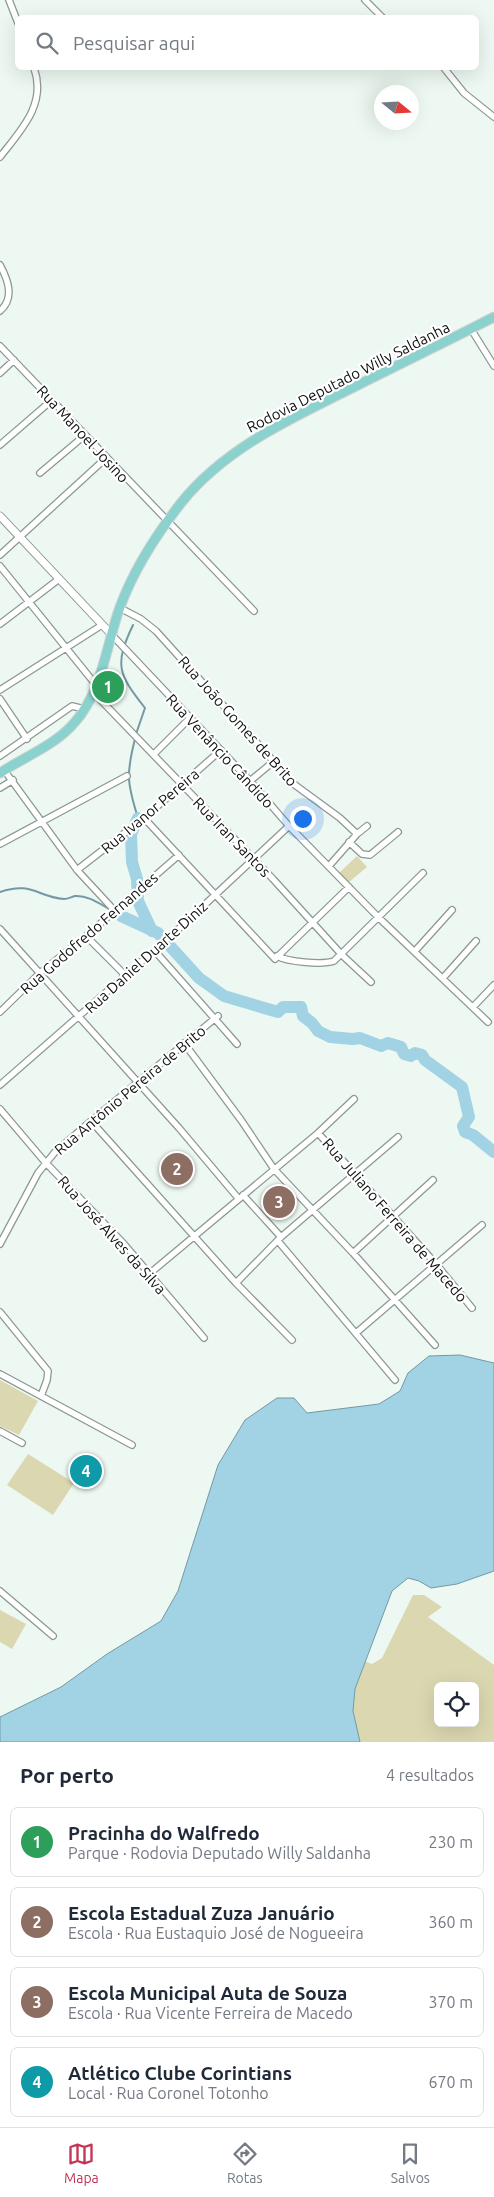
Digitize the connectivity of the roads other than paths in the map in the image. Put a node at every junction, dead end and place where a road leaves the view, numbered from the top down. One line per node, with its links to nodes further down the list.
1 (9, 0): 3 (street)
2 (365, 0): 4 (street)
3 (15, 15)
4 (380, 15)
5 (35, 70): 8 (street)
6 (446, 70): 7 (street)
7 (494, 117)
8 (0, 157)
9 (0, 265): 10 (street)
10 (0, 311)
11 (494, 318): 12 (main road, Rodovia Deputado Willy Saldanha)
12 (471, 329): 15 (street); 23 (main road, Rodovia Deputado Willy Saldanha)
13 (0, 346): 14 (street, Rua Manoel Josino)
14 (14, 360): 16 (street); 17 (street, Rua Manoel Josino)
15 (494, 366)
16 (0, 373)
17 (52, 400): 18 (street, Rua Manoel Josino); 19 (street)
18 (84, 436): 20 (street, Rua Manoel Josino); 21 (street)
19 (0, 445)
20 (106, 458): 23 (street, Rua Manoel Josino); 24 (street)
21 (40, 473)
22 (0, 516): 24 (street, Rua Venâncio Cândido)
23 (167, 522): 29 (main road, Rodovia Deputado Willy Saldanha); 30 (street, Rua Manoel Josino)
24 (20, 537): 25 (street); 27 (street, Rua Venâncio Cândido)
25 (0, 554)
26 (0, 566): 28 (street, Rua Iran Santos)
27 (59, 579): 28 (street); 32 (street, Rua Venâncio Cândido)
28 (28, 602): 31 (street); 34 (street, Rua Iran Santos)
29 (120, 608): 33 (main road, Rodovia Deputado Willy Saldanha); 44 (street, Rua João Gomes de Brito)
30 (254, 611)
31 (0, 624)
32 (102, 625): 33 (street, Rua Venâncio Cândido); 34 (street)
33 (112, 635): 35 (main road, Rodovia Deputado Willy Saldanha); 39 (street, Rua Venâncio Cândido)
34 (66, 648): 35 (street, Rua Iran Santos); 36 (street)
35 (95, 688): 38 (main road, Rodovia Deputado Willy Saldanha); 42 (street, Rua Iran Santos)
36 (0, 690)
37 (0, 699): 40 (street)
38 (84, 709): 40 (street); 45 (main road, Rodovia Deputado Willy Saldanha)
39 (190, 718): 41 (street, Rua Venâncio Cândido); 42 (street)
40 (27, 739): 43 (street)
41 (221, 750): 48 (street, Rua Venâncio Cândido); 49 (street, Rua Ivanor Pereira)
42 (154, 754): 49 (street, Rua Iran Santos)
43 (0, 756)
44 (273, 762): 48 (street); 56 (street, Rua João Gomes de Brito)
45 (2, 771): 47 (street)
46 (127, 776): 52 (street)
47 (13, 780): 50 (street); 52 (street)
48 (250, 781): 53 (street, Rua Venâncio Cândido)
49 (182, 784): 51 (street, Rua Ivanor Pereira); 60 (street, Rua Iran Santos)
50 (0, 788)
51 (144, 818): 59 (street); 62 (street, Rua Ivanor Pereira)
52 (42, 821): 58 (street); 62 (street)
53 (289, 826): 60 (street, Rua Daniel Duarte Diniz); 61 (street, Rua Venâncio Cândido)
54 (367, 826): 56 (street)
55 (398, 832): 57 (street)
56 (356, 834): 57 (street)
57 (349, 842): 61 (street)
58 (0, 844)
59 (179, 855): 65 (street); 66 (street, Rua Godofredo Fernandes)
60 (254, 861): 65 (street, Rua Daniel Duarte Diniz); 69 (street, Rua Iran Santos)
61 (328, 866): 64 (street, Rua Venâncio Cândido)
62 (77, 870): 66 (street)
63 (423, 873): 68 (street)
64 (349, 887): 68 (street, Rua Venâncio Cândido); 69 (street)
65 (216, 894): 75 (street, Rua Daniel Duarte Diniz); 78 (street)
66 (114, 910): 72 (street, Rua Godofredo Fernandes)
67 (452, 910): 76 (street)
68 (378, 917): 76 (street, Rua Venâncio Cândido); 77 (street)
69 (313, 924): 77 (street, Rua Iran Santos); 78 (street)
70 (0, 929): 71 (street)
71 (5, 935): 73 (street); 79 (street)
72 (86, 936): 79 (street, Rua Godofredo Fernandes); 80 (street)
73 (0, 939)
74 (476, 941): 81 (street)
75 (154, 950): 80 (street, Rua Daniel Duarte Diniz); 87 (street)
76 (415, 951): 81 (street, Rua Venâncio Cândido)
77 (342, 955): 78 (street); 82 (street, Rua Iran Santos)
78 (276, 957)
79 (40, 973): 85 (street, Rua Godofredo Fernandes); 86 (street)
80 (125, 975): 86 (street, Rua Daniel Duarte Diniz)
81 (443, 978): 84 (street, Rua Venâncio Cândido)
82 (371, 982)
83 (494, 984): 84 (street)
84 (473, 1007): 88 (street, Rua Venâncio Cândido)
85 (0, 1012)
86 (78, 1017): 91 (street); 92 (street, Rua Daniel Duarte Diniz)
87 (216, 1018): 89 (street, Rua Antônio Pereira de Brito); 90 (street)
88 (488, 1022)
89 (184, 1043): 91 (street, Rua Antônio Pereira de Brito); 99 (street)
90 (237, 1044)
91 (137, 1083): 95 (street, Rua Antônio Pereira de Brito); 102 (street)
92 (0, 1085)
93 (354, 1099): 96 (street)
94 (0, 1109): 98 (street, Rua José Alves da Silva)
95 (90, 1121): 98 (street, Rua Antônio Pereira de Brito); 106 (street)
96 (318, 1133): 99 (street); 100 (street, Rua Juliano Ferreira de Macedo)
97 (398, 1137): 100 (street)
98 (46, 1162): 108 (street, Rua Antônio Pereira de Brito); 111 (street, Rua José Alves da Silva)
99 (274, 1169): 102 (street); 103 (street)
100 (355, 1174): 103 (street); 104 (street, Rua Juliano Ferreira de Macedo)
101 (433, 1180): 104 (street)
102 (240, 1196): 106 (street); 107 (street)
103 (313, 1210): 107 (street); 109 (street)
104 (393, 1217): 109 (street); 110 (street, Rua Juliano Ferreira de Macedo)
105 (482, 1225): 110 (street)
106 (194, 1235): 111 (street); 112 (street)
107 (280, 1239): 112 (street); 116 (street)
108 (0, 1244)
109 (353, 1253): 113 (street)
110 (436, 1264): 113 (street); 114 (street, Rua Juliano Ferreira de Macedo)
111 (150, 1274): 117 (street, Rua José Alves da Silva)
112 (236, 1283): 118 (street)
113 (395, 1300): 116 (street); 119 (street)
114 (472, 1308)
115 (0, 1312): 122 (street)
116 (356, 1334): 121 (street)
117 (204, 1338)
118 (292, 1340)
119 (435, 1345)
120 (0, 1374): 122 (street)
121 (395, 1380)
122 (41, 1396): 125 (street)
123 (0, 1431): 124 (street)
124 (22, 1443)
125 (132, 1445)
126 (0, 1591): 127 (street)
127 (53, 1636)

